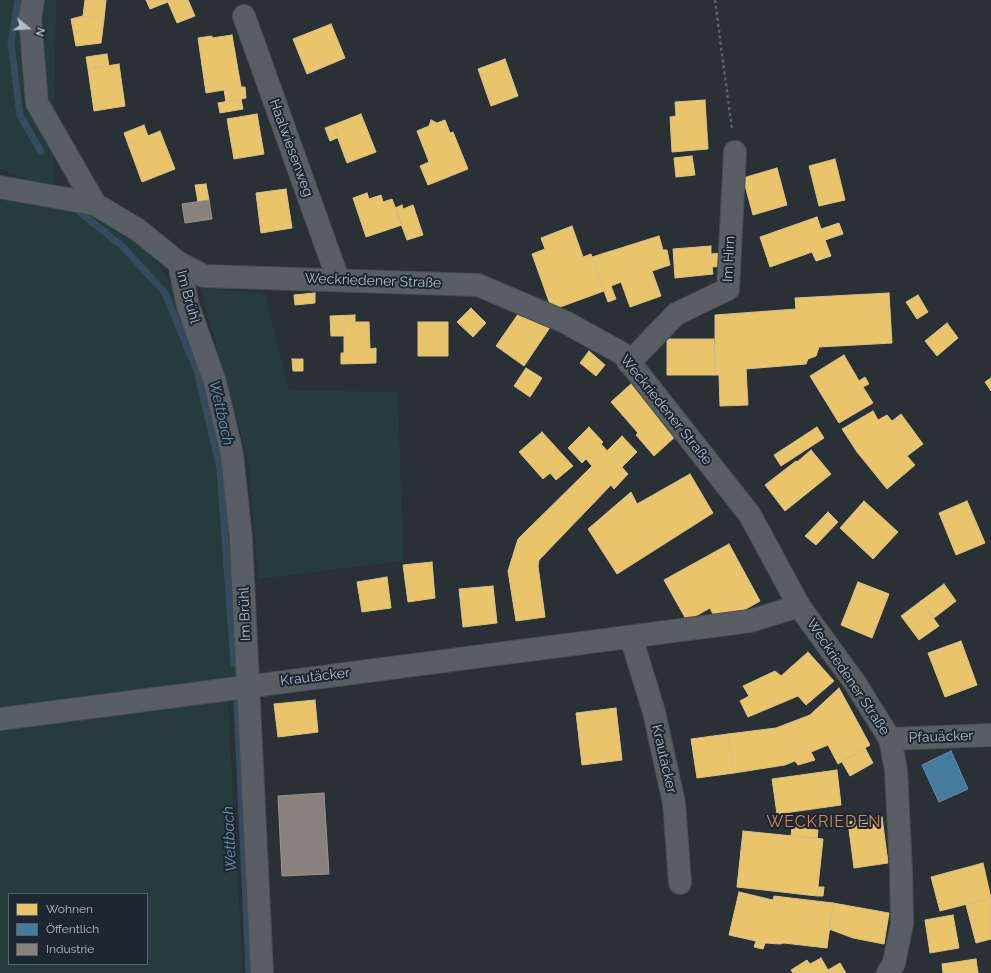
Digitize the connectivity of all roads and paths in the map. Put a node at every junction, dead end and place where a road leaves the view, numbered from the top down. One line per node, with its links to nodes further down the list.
1 (33, 0): 6 (street)
2 (715, 0): 4 (path)
3 (244, 16): 8 (street, Haalwiesenweg)
4 (735, 152): 9 (street, Im Hirn)
5 (0, 187): 6 (street, Weckriedener Straße)
6 (96, 204): 7 (street, Weckriedener Straße)
7 (179, 262): 8 (street, Weckriedener Straße); 12 (street, Im Brühl)
8 (338, 279): 9 (street, Weckriedener Straße)
9 (629, 363): 10 (street, Weckriedener Straße)
10 (799, 606): 11 (street, Krautäcker); 15 (street, Weckriedener Straße)
11 (631, 638): 12 (street, Krautäcker); 16 (street, Krautäcker)
12 (248, 686): 13 (street, Krautäcker); 17 (street, Im Brühl)
13 (0, 719)
14 (991, 735): 15 (street, Pfauäcker)
15 (890, 739): 18 (street, Weckriedener Straße)
16 (680, 883)
17 (262, 973)
18 (888, 973)

